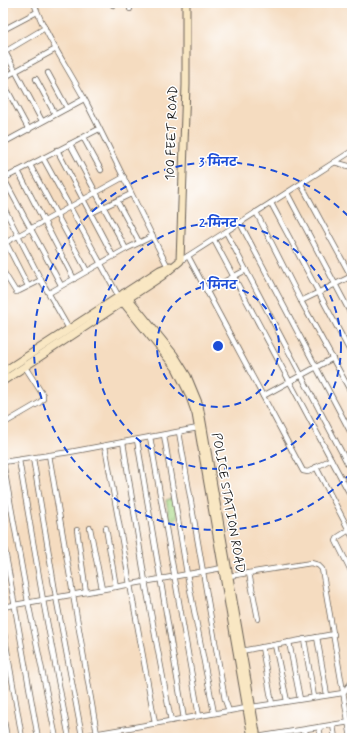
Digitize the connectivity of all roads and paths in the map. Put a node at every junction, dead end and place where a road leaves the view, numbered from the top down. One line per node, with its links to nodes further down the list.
1 (34, 3): 5 (street)
2 (131, 3): 4 (street)
3 (186, 3): 60 (street, 100 FEET ROAD)
4 (130, 9)
5 (37, 12): 6 (street); 7 (street)
6 (45, 28): 8 (street); 9 (street)
7 (3, 30)
8 (56, 48): 10 (street); 15 (street)
9 (4, 51): 10 (street)
10 (16, 71): 12 (street); 18 (street)
11 (48, 74): 16 (street)
12 (3, 78)
13 (36, 79): 17 (street)
14 (3, 82): 20 (street)
15 (84, 98): 16 (street); 19 (street)
16 (67, 108): 17 (street)
17 (55, 114): 18 (street)
18 (42, 121): 20 (street)
19 (99, 128): 21 (street); 32 (street)
20 (29, 130): 22 (street)
21 (83, 137): 23 (street); 30 (street)
22 (3, 143)
23 (70, 144): 24 (street); 35 (street)
24 (57, 150): 26 (street); 38 (street)
25 (352, 151): 27 (street)
26 (43, 158): 28 (street); 42 (street)
27 (334, 162): 29 (street); 34 (street)
28 (30, 165): 31 (street); 46 (street)
29 (352, 167)
30 (101, 170)
31 (18, 171): 33 (street); 47 (street)
32 (124, 177): 35 (street); 37 (street)
33 (3, 179): 49 (street)
34 (301, 184): 36 (street); 67 (street)
35 (96, 192): 38 (street); 43 (street)
36 (287, 193): 40 (street); 70 (street)
37 (131, 194): 39 (street); 52 (street)
38 (83, 199): 42 (street); 45 (street)
39 (117, 201): 43 (street); 55 (street)
40 (271, 203): 44 (street); 74 (street)
41 (3, 206): 51 (street)
42 (69, 207): 46 (street); 61 (street)
43 (104, 207): 45 (street); 57 (street)
44 (256, 212): 48 (street); 77 (street)
45 (91, 213): 58 (street)
46 (57, 214): 47 (street); 65 (street)
47 (44, 221): 49 (street); 68 (street)
48 (240, 223): 50 (street); 83 (street)
49 (30, 229): 51 (street); 71 (street)
50 (226, 232): 54 (street); 63 (street)
51 (19, 235): 56 (street); 69 (street)
52 (153, 236): 55 (street); 62 (street)
53 (3, 237): 56 (street)
54 (214, 240): 59 (street); 66 (street)
55 (140, 242): 57 (street)
56 (4, 243): 72 (street)
57 (126, 249): 58 (street)
58 (113, 256): 61 (street)
59 (188, 256): 60 (street); 73 (street)
60 (179, 262): 62 (street)
61 (100, 263): 65 (street); 76 (street)
62 (168, 268): 76 (street)
63 (246, 270): 66 (street); 85 (street)
64 (3, 271): 72 (street)
65 (87, 271): 68 (street)
66 (234, 276): 73 (street); 87 (street)
67 (352, 277): 70 (street)
68 (74, 279): 71 (street)
69 (41, 280): 72 (street); 75 (street)
70 (336, 284): 74 (street); 78 (street)
71 (61, 285): 75 (street)
72 (28, 286)
73 (207, 291): 89 (street)
74 (319, 292): 77 (street); 80 (street)
75 (49, 293): 79 (street)
76 (123, 298): 79 (street); 82 (street); 91 (street, POLICE STATION ROAD); 119 (street, POLICE STATION ROAD)
77 (301, 301): 81 (street)
78 (352, 316)
79 (69, 329): 84 (street)
80 (352, 355)
81 (333, 358): 83 (street); 88 (street)
82 (25, 367): 86 (street); 90 (street)
83 (316, 367): 85 (street); 94 (street)
84 (3, 372)
85 (301, 375): 87 (street); 105 (street)
86 (3, 381)
87 (289, 382): 89 (street); 101 (street)
88 (352, 394)
89 (263, 396): 104 (street)
90 (3, 424)
91 (198, 428): 92 (street); 113 (street, POLICE STATION ROAD)
92 (179, 432): 93 (street); 114 (street)
93 (164, 435): 95 (street); 117 (street)
94 (352, 435)
95 (150, 437): 96 (street); 118 (street)
96 (137, 440): 97 (street); 120 (street)
97 (123, 442): 98 (street); 121 (street)
98 (105, 446): 99 (street); 122 (street)
99 (49, 455): 100 (street); 126 (street)
100 (33, 458): 102 (street); 127 (street)
101 (331, 459): 104 (street); 106 (street)
102 (19, 460): 103 (street); 128 (street)
103 (3, 462): 129 (street)
104 (316, 467): 110 (street)
105 (352, 472)
106 (352, 498)
107 (90, 528): 124 (street)
108 (106, 528): 123 (street)
109 (77, 530): 125 (street)
110 (349, 530): 111 (street); 116 (street)
111 (352, 536)
112 (3, 539): 130 (street)
113 (222, 568): 114 (street); 148 (street, POLICE STATION ROAD)
114 (203, 571): 117 (street); 149 (street)
115 (249, 573): 119 (street); 132 (street); 134 (street)
116 (352, 573)
117 (187, 574): 118 (street); 150 (street)
118 (174, 576): 120 (street); 152 (street)
119 (229, 576): 140 (street, POLICE STATION ROAD)
120 (160, 579): 121 (street); 153 (street)
121 (145, 581): 122 (street); 154 (street)
122 (131, 584): 123 (street); 156 (street)
123 (116, 587): 124 (street)
124 (102, 589): 125 (street)
125 (86, 592): 126 (street)
126 (73, 594): 127 (street); 161 (street)
127 (56, 597): 128 (street); 162 (street)
128 (43, 600): 129 (street); 168 (street)
129 (28, 602): 130 (street); 167 (street)
130 (15, 605): 131 (street); 166 (street)
131 (3, 607)
132 (258, 619)
133 (3, 627): 165 (street)
134 (334, 634): 135 (street); 142 (street)
135 (317, 637): 136 (street); 143 (street)
136 (304, 639): 137 (street); 144 (street)
137 (290, 642): 138 (street); 145 (street)
138 (275, 645): 139 (street); 146 (street)
139 (262, 647): 140 (street); 147 (street)
140 (241, 650): 148 (street, POLICE STATION ROAD)
141 (352, 682): 142 (street)
142 (344, 693): 143 (street); 155 (street)
143 (327, 695): 144 (street)
144 (314, 697): 145 (street)
145 (300, 699): 146 (street)
146 (287, 701): 147 (street)
147 (272, 704): 148 (street)
148 (249, 707): 149 (street); 169 (street, POLICE STATION ROAD)
149 (229, 711): 150 (street)
150 (214, 714): 152 (street)
151 (3, 715): 164 (street)
152 (199, 716): 153 (street)
153 (184, 719): 154 (street)
154 (171, 721): 156 (street)
155 (350, 722): 157 (street); 174 (street)
156 (155, 724): 161 (street)
157 (333, 725): 158 (street); 173 (street)
158 (319, 727): 159 (street); 172 (street)
159 (305, 730): 160 (street); 171 (street)
160 (292, 732): 163 (street); 170 (street)
161 (97, 734): 162 (street)
162 (82, 736): 168 (street)
163 (278, 736): 169 (street)
164 (7, 738)
165 (22, 738)
166 (38, 738)
167 (56, 738)
168 (69, 738)
169 (255, 738)
170 (293, 738)
171 (306, 738)
172 (321, 738)
173 (335, 738)
174 (352, 738)

